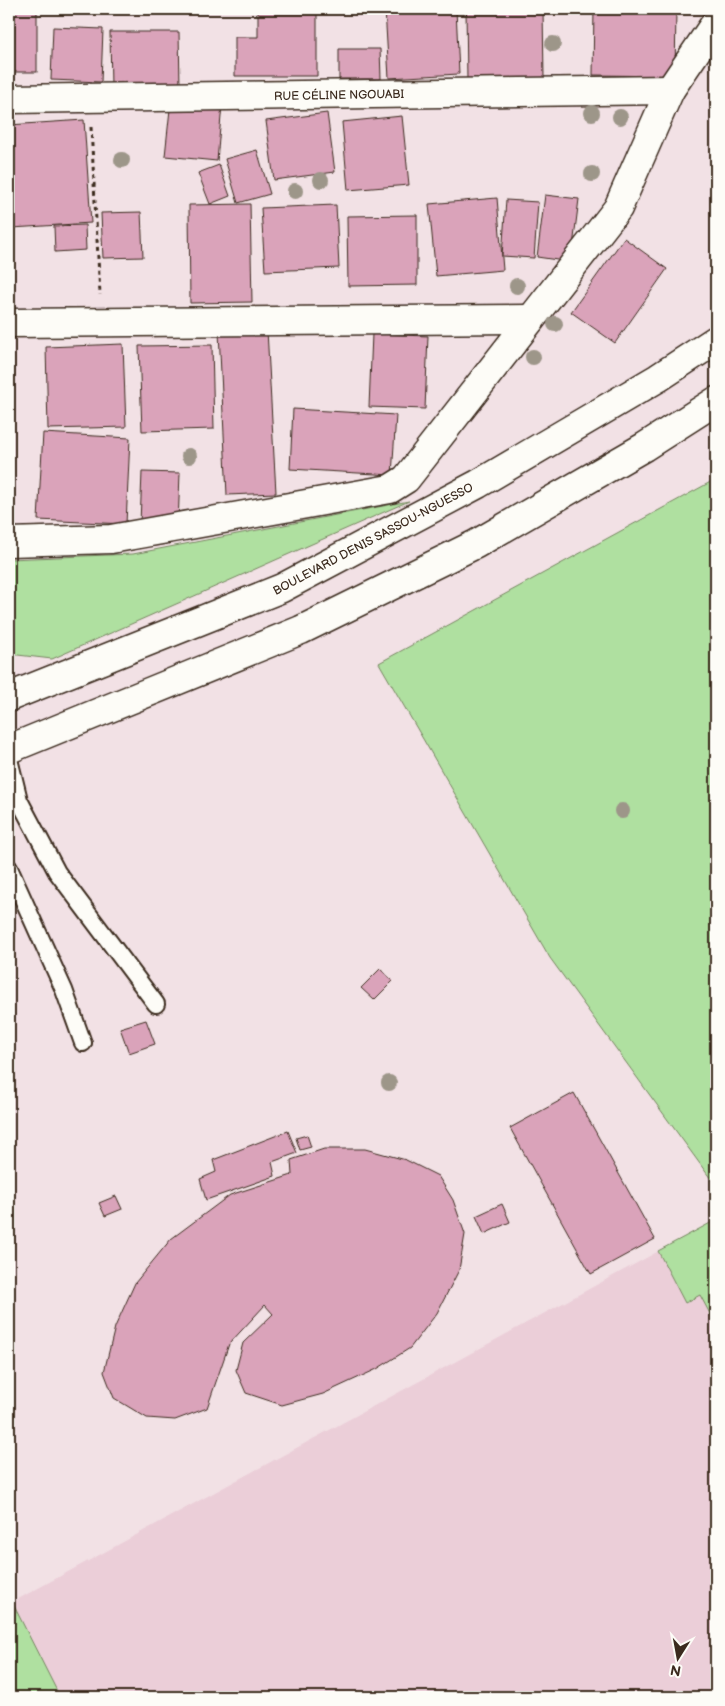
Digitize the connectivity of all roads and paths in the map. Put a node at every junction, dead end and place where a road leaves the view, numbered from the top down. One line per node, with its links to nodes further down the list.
1 (716, 22): 2 (street)
2 (670, 90): 4 (street, RUE CÉLINE NGOUABI); 5 (street)
3 (9, 99): 4 (street, RUE CÉLINE NGOUABI)
4 (90, 99): 6 (path)
5 (529, 319): 6 (street); 10 (street)
6 (102, 321): 7 (street)
7 (9, 323)
8 (716, 340): 11 (street, BOULEVARD DENIS SASSOU-NGUESSO)
9 (716, 401): 12 (street)
10 (9, 542)
11 (9, 697)
12 (9, 749)
13 (9, 759): 15 (lane)
14 (9, 868): 16 (lane)
15 (156, 1004)
16 (83, 1043)

